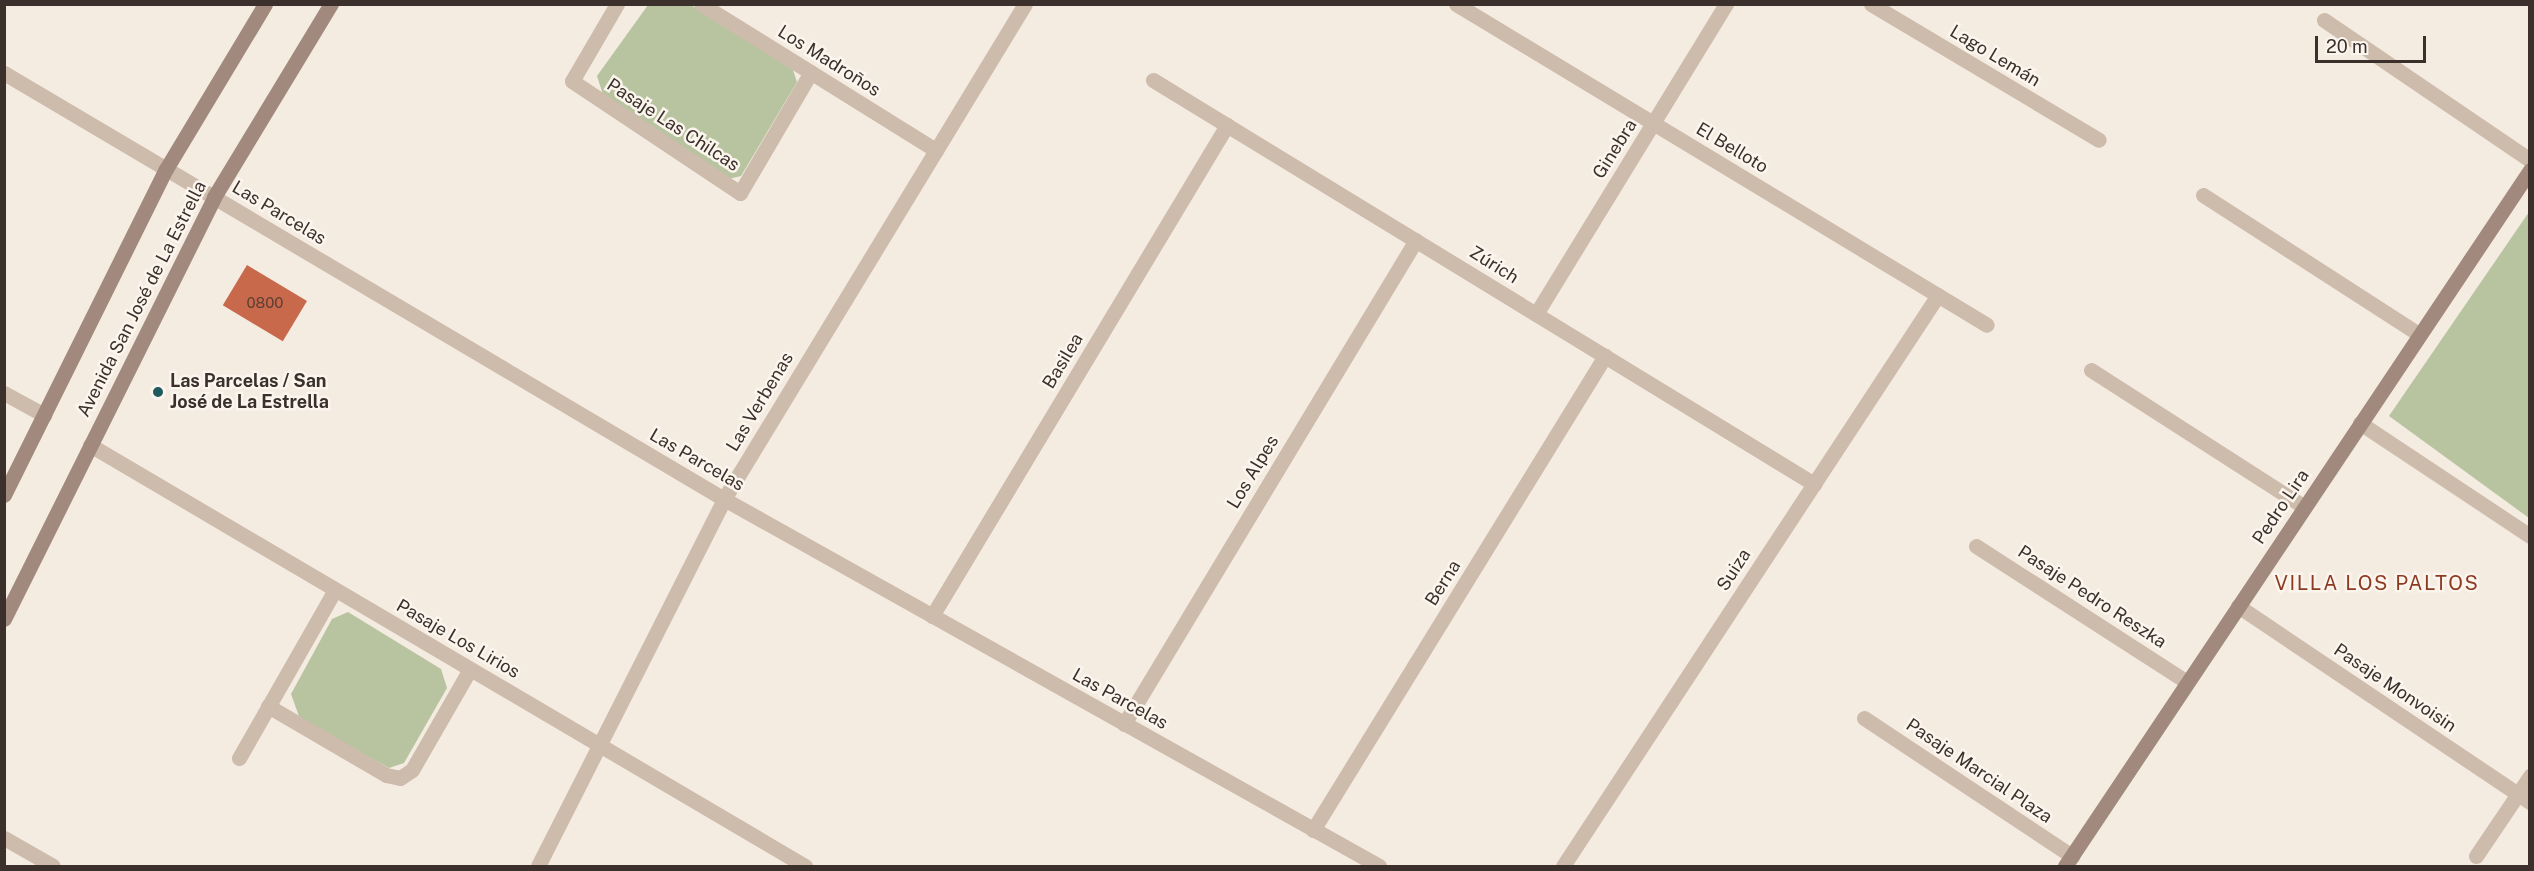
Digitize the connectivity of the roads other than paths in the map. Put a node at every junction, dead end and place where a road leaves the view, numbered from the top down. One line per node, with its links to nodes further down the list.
1 (265, 4): 18 (street, Avenida San José de La Estrella)
2 (331, 4): 21 (street, Avenida San José de La Estrella)
3 (617, 4): 10 (street, Pasaje Las Chilcas)
4 (701, 4): 10 (street, Los Madroños)
5 (1025, 4): 16 (street, Las Verbenas)
6 (1456, 4): 13 (street, El Belloto)
7 (1726, 4): 13 (street, Ginebra)
8 (1871, 4): 15 (street, Lago Lemán)
9 (2324, 20): 17 (street)
10 (811, 72): 16 (street, Los Madroños)
11 (4, 73): 18 (street, Las Parcelas)
12 (1153, 80): 14 (street, Zúrich)
13 (1653, 123): 23 (street, El Belloto); 24 (street, Ginebra)
14 (1227, 125): 22 (street, Zúrich); 41 (street, Basilea)
15 (2099, 140)
16 (936, 150): 35 (street, Las Verbenas)
17 (2529, 160)
18 (166, 169): 21 (street, Las Parcelas); 30 (street, Avenida San José de La Estrella)
19 (2529, 170): 26 (street, Pedro Lira)
20 (2203, 195): 26 (street)
21 (214, 197): 32 (street, Avenida San José de La Estrella); 35 (street, Las Parcelas)
22 (1416, 240): 24 (street, Zúrich); 47 (street, Los Alpes)
23 (1938, 295): 25 (street, El Belloto); 33 (street, Suiza)
24 (1536, 314): 27 (street, Zúrich)
25 (1987, 325)
26 (2419, 334): 31 (street, Pedro Lira)
27 (1605, 356): 33 (street, Zúrich); 52 (street, Berna)
28 (2091, 370): 36 (street)
29 (4, 393): 30 (street)
30 (44, 415): 34 (street, Avenida San José de La Estrella)
31 (2360, 423): 36 (street, Pedro Lira); 37 (street)
32 (90, 446): 39 (street, Pasaje Los Lirios); 42 (street, Avenida San José de La Estrella)
33 (1814, 484): 61 (street, Suiza)
34 (4, 495)
35 (724, 499): 41 (street, Las Parcelas); 48 (street, Las Verbenas)
36 (2304, 507): 40 (street, Pedro Lira)
37 (2529, 536)
38 (1976, 546): 44 (street, Pasaje Pedro Reszka)
39 (335, 590): 43 (street, Pasaje Los Lirios); 45 (street)
40 (2238, 606): 44 (street, Pedro Lira); 51 (street, Pasaje Monvoisin)
41 (932, 616): 47 (street, Las Parcelas)
42 (4, 619)
43 (470, 669): 45 (street); 48 (street, Pasaje Los Lirios)
44 (2187, 682): 56 (street, Pedro Lira)
45 (268, 706): 49 (street)
46 (1864, 718): 56 (street, Pasaje Marcial Plaza)
47 (1124, 724): 52 (street, Las Parcelas)
48 (598, 745): 58 (street, Las Verbenas); 59 (street, Pasaje Los Lirios)
49 (238, 758)
50 (2529, 776): 51 (street)
51 (2523, 798): 54 (street)
52 (1313, 830): 55 (street, Las Parcelas)
53 (4, 838): 57 (street)
54 (2476, 856)
55 (1356, 861): 60 (street, Las Parcelas)
56 (2068, 861)
57 (53, 867)
58 (538, 867)
59 (805, 867)
60 (1379, 867)
61 (1563, 867)

